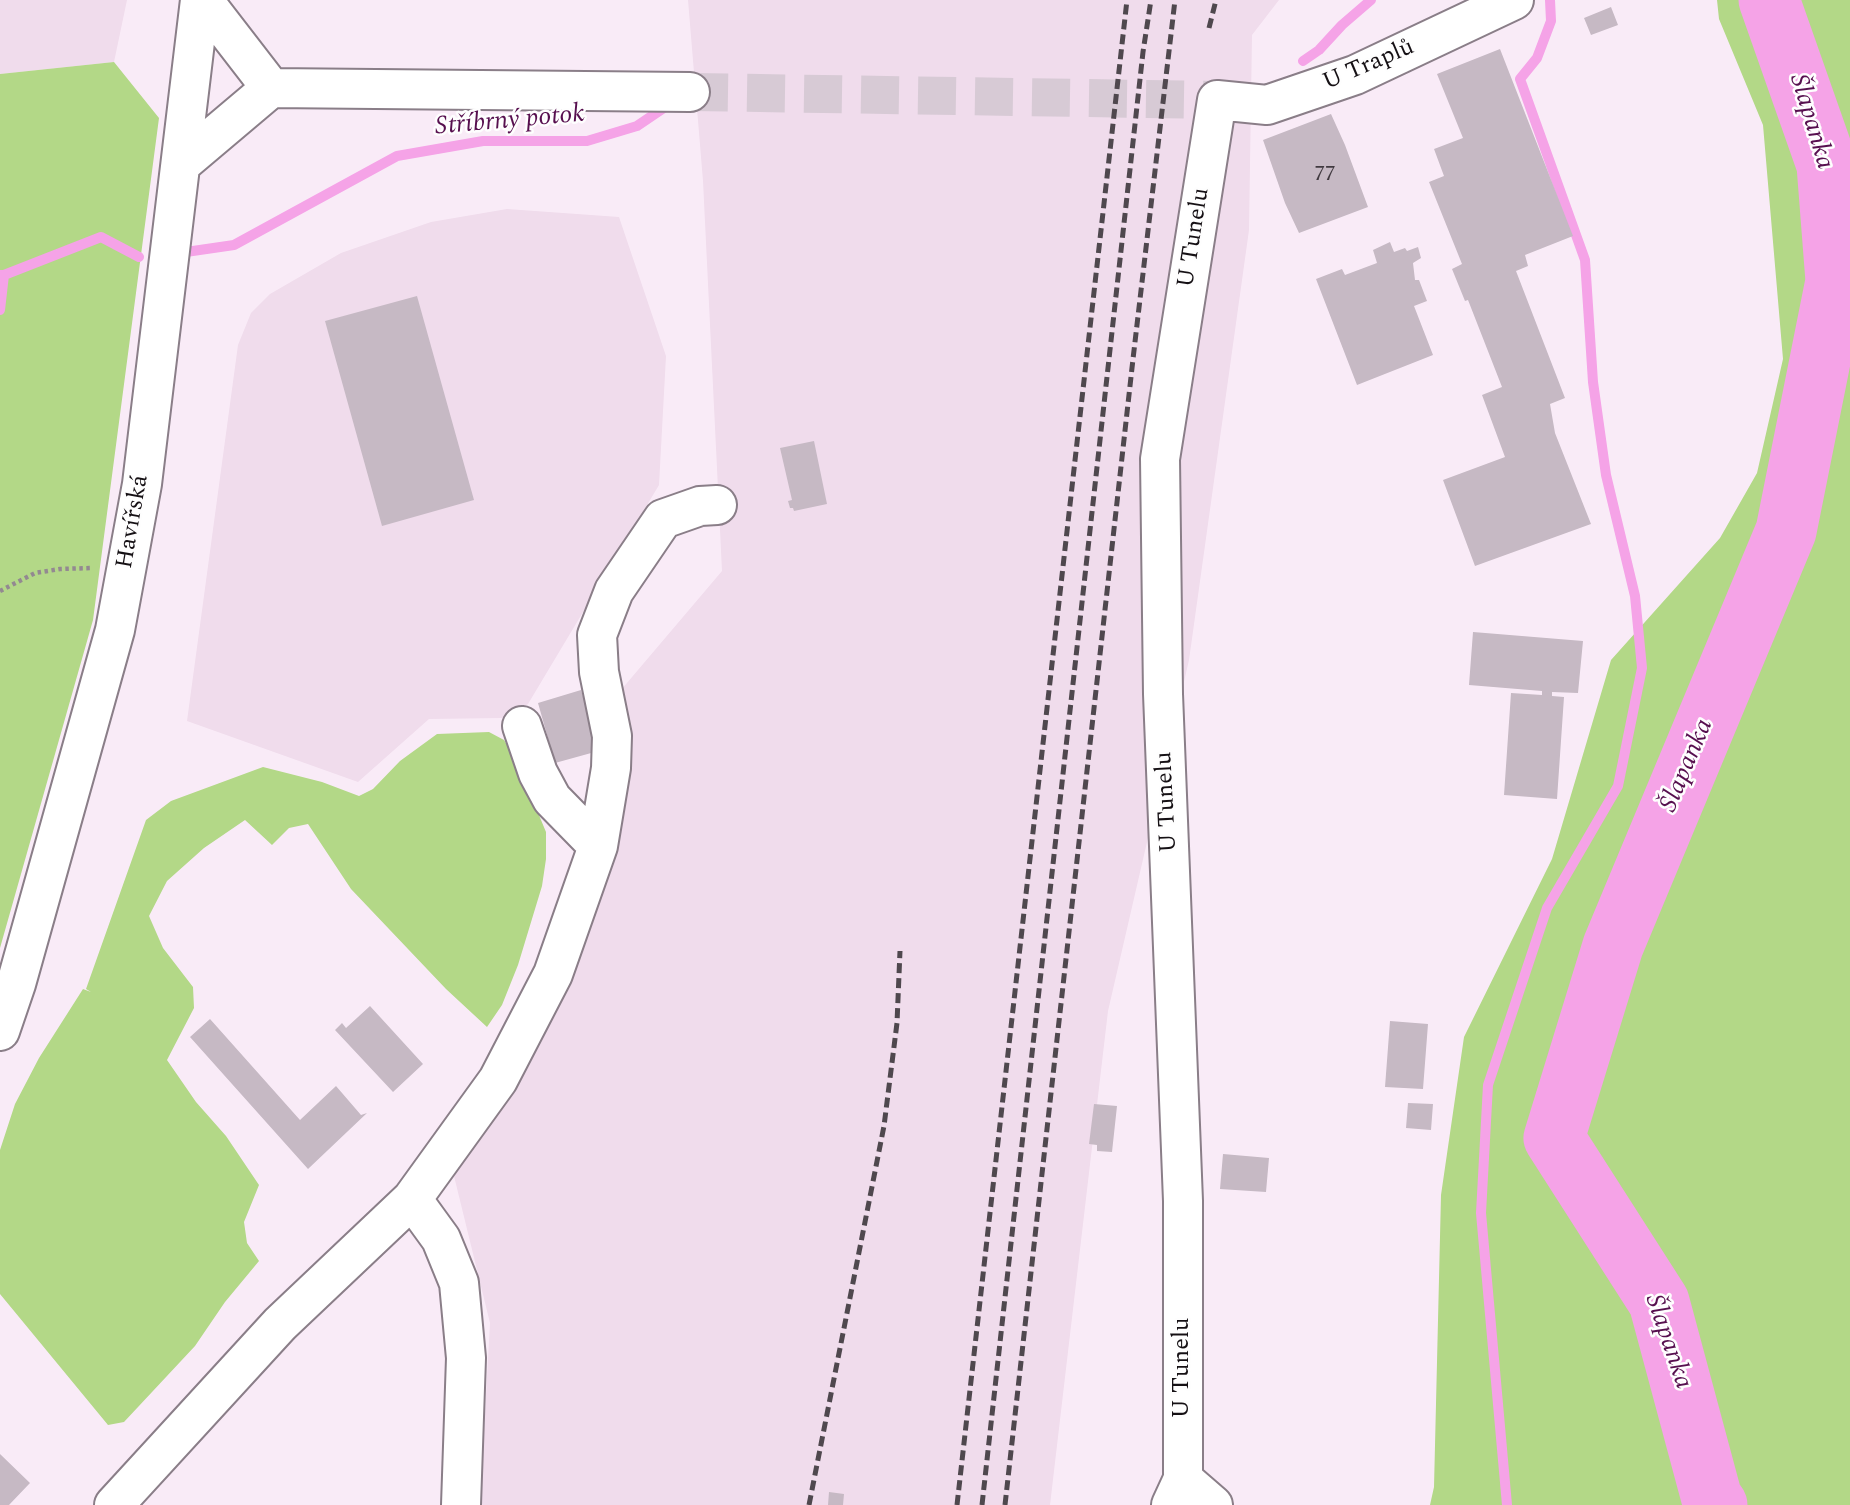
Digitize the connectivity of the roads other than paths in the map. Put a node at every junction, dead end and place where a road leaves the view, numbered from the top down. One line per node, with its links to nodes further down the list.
1 (201, 0): 3 (street); 6 (street, Havířská)
2 (1511, 1): 5 (street, U Traplů)
3 (271, 88): 4 (street); 6 (street)
4 (690, 92)
5 (1217, 100): 12 (street, U Tunelu)
6 (181, 164): 10 (street, Havířská)
7 (718, 505): 9 (street)
8 (522, 726): 9 (street)
9 (598, 846): 11 (street)
10 (0, 1031)
11 (412, 1199): 13 (street); 14 (street)
12 (1177, 1492): 15 (street)
13 (114, 1505)
14 (461, 1505)
15 (1213, 1505)

